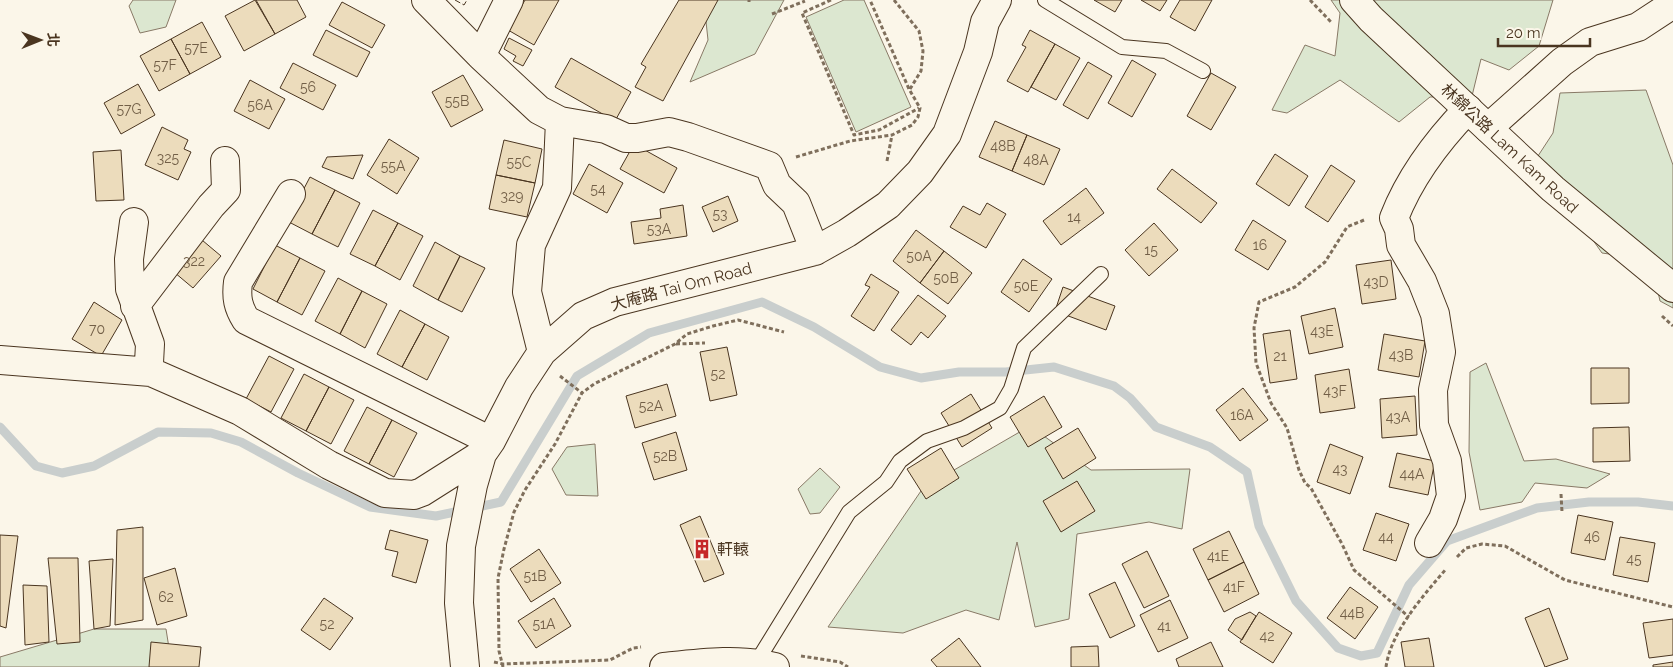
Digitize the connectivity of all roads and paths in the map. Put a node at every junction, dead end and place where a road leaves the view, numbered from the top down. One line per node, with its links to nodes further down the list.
1 (426, 0): 12 (street)
2 (509, 0): 12 (street)
3 (806, 0): 11 (path)
4 (831, 0): 14 (path)
5 (870, 0): 14 (path)
6 (894, 0): 14 (path)
7 (998, 0): 22 (street, 大庵路 Tai Om Road)
8 (1045, 0): 13 (lane)
9 (1354, 0): 15 (street, 林錦公路 Lam Kam Road)
10 (1673, 4): 17 (street)
11 (772, 14)
12 (480, 56): 16 (street)
13 (1203, 71)
14 (909, 89)
15 (1468, 110): 17 (street, 林錦公路 Lam Kam Road); 20 (street)
16 (560, 121): 22 (street); 29 (street)
17 (1488, 128): 24 (street, 林錦公路 Lam Kam Road)
18 (225, 161): 25 (street)
19 (291, 194): 34 (street)
20 (1403, 196): 37 (street); 41 (path)
21 (134, 222): 25 (street)
22 (814, 251): 29 (street, 大庵路 Tai Om Road)
23 (1101, 274): 43 (lane)
24 (1673, 288)
25 (135, 306): 31 (street)
26 (784, 332): 28 (path)
27 (705, 343): 28 (path)
28 (676, 344): 33 (path)
29 (542, 352): 34 (street, 大庵路 Tai Om Road)
30 (0, 360): 31 (street)
31 (151, 372): 34 (street)
32 (558, 374): 33 (path)
33 (582, 393): 46 (path)
34 (486, 447): 47 (street, 大庵路 Tai Om Road)
35 (1561, 494): 36 (path)
36 (1562, 512)
37 (1429, 543)
38 (1456, 559): 40 (path)
39 (1450, 564): 41 (path)
40 (1673, 607)
41 (1409, 617): 49 (path)
42 (657, 656): 45 (street); 46 (path)
43 (765, 660): 45 (street); 48 (path)
44 (493, 661): 46 (path)
45 (705, 665)
46 (503, 666)
47 (465, 667)
48 (848, 667)
49 (1386, 667)

